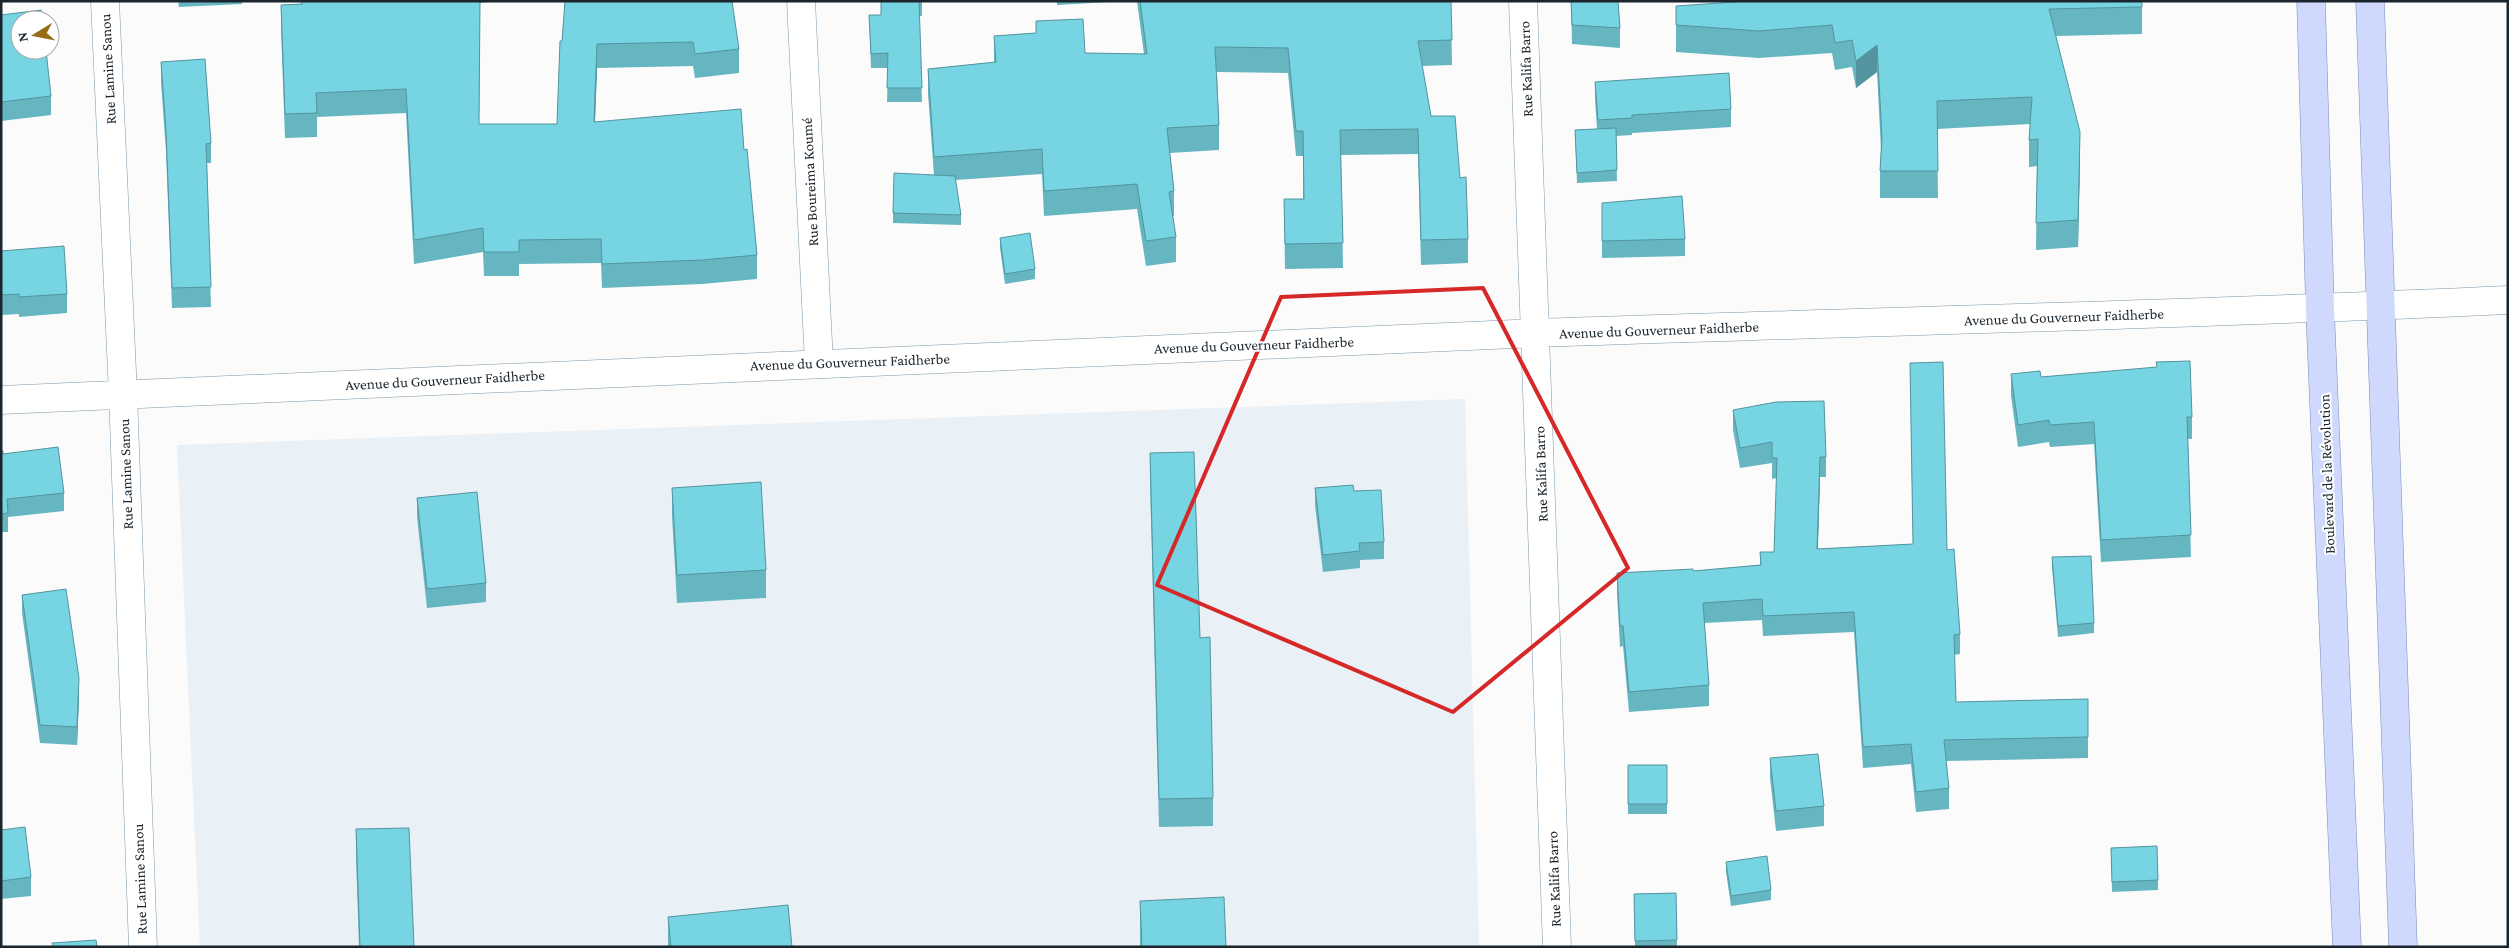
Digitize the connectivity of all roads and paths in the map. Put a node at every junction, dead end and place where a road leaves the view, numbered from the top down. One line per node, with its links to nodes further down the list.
1 (105, 1): 11 (street, Rue Lamine Sanou)
2 (801, 1): 10 (street, Rue Boureima Koumé)
3 (1523, 1): 9 (street, Rue Kalifa Barro)
4 (2311, 1): 8 (main road, Boulevard de la Révolution)
5 (2370, 1): 7 (main road)
6 (2508, 300): 7 (street, Avenue du Gouverneur Faidherbe)
7 (2380, 306): 8 (street, Avenue du Gouverneur Faidherbe); 16 (main road)
8 (2320, 309): 9 (street, Avenue du Gouverneur Faidherbe); 15 (main road, Boulevard de la Révolution)
9 (1536, 333): 10 (street, Avenue du Gouverneur Faidherbe); 14 (street, Rue Kalifa Barro)
10 (819, 363): 11 (street, Avenue du Gouverneur Faidherbe)
11 (124, 394): 12 (street, Avenue du Gouverneur Faidherbe); 13 (street, Rue Lamine Sanou)
12 (1, 400)
13 (142, 947)
14 (1557, 947)
15 (2347, 947)
16 (2403, 947)

